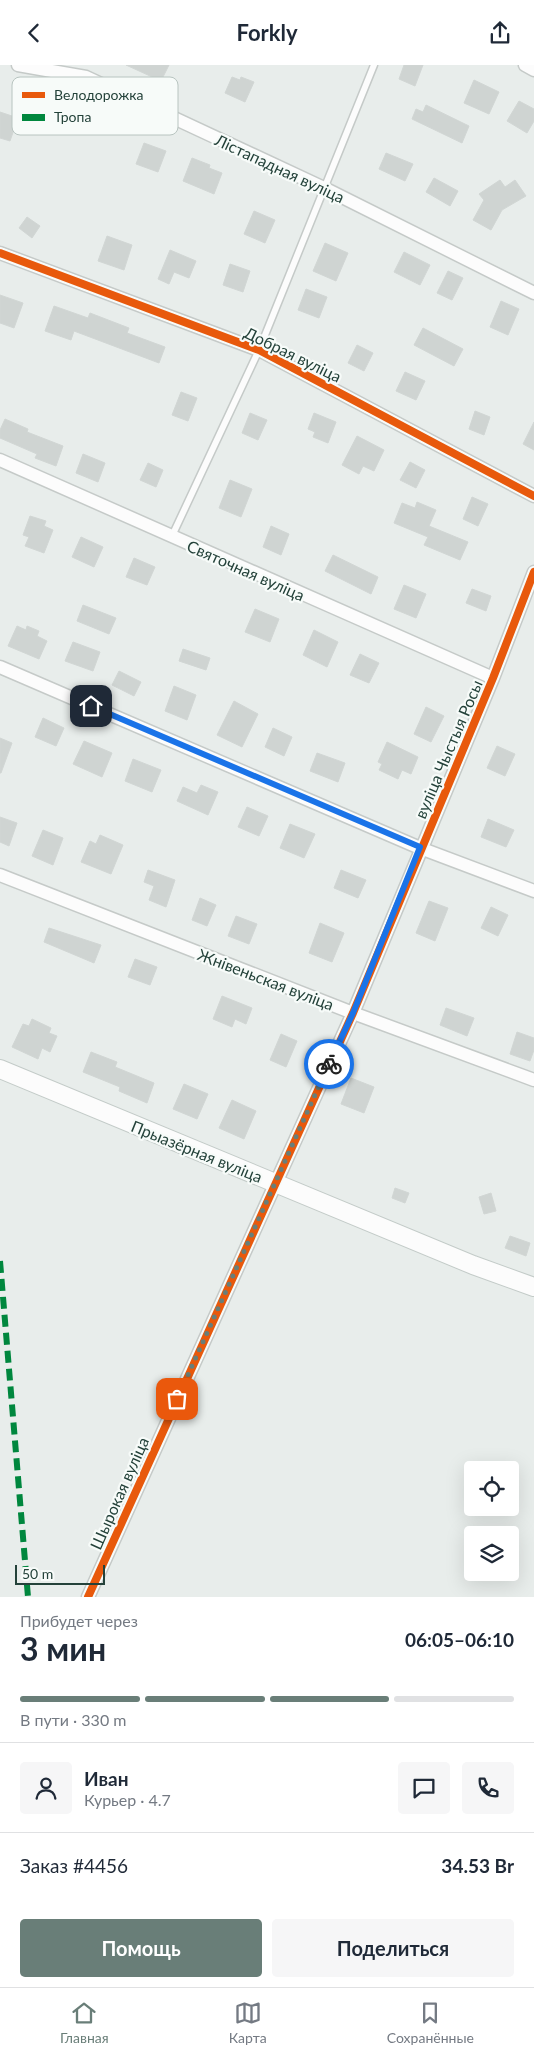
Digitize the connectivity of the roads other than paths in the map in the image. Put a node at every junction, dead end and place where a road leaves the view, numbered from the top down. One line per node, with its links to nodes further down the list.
1 (18, 65): 5 (street, Лістападная вуліца)
2 (374, 65): 7 (lane)
3 (525, 65): 4 (street)
4 (534, 70)
5 (86, 77)
6 (178, 120): 7 (street, Лістападная вуліца)
7 (326, 189): 9 (street, Лістападная вуліца); 10 (lane)
8 (0, 253): 10 (street, Добрая вуліца)
9 (534, 293)
10 (260, 350): 12 (street, Добрая вуліца); 13 (lane)
11 (0, 460): 13 (street, Святочная вуліца)
12 (534, 496)
13 (172, 537): 16 (street, Святочная вуліца)
14 (534, 572): 16 (street, вуліца Чыстыя Росы)
15 (0, 667): 17 (street)
16 (493, 678): 17 (street, вуліца Чыстыя Росы)
17 (420, 847): 19 (street); 20 (street, вуліца Чыстыя Росы)
18 (0, 875): 20 (street, Жнівеньская вуліца)
19 (534, 891)
20 (353, 1013): 22 (street, Жнівеньская вуліца); 23 (street, вуліца Чыстыя Росы)
21 (0, 1069): 23 (street, Прыазёрная вуліца)
22 (534, 1080)
23 (274, 1182): 24 (street, Прыазёрная вуліца); 25 (street, Шырокая вуліца)
24 (534, 1287)
25 (88, 1597)

